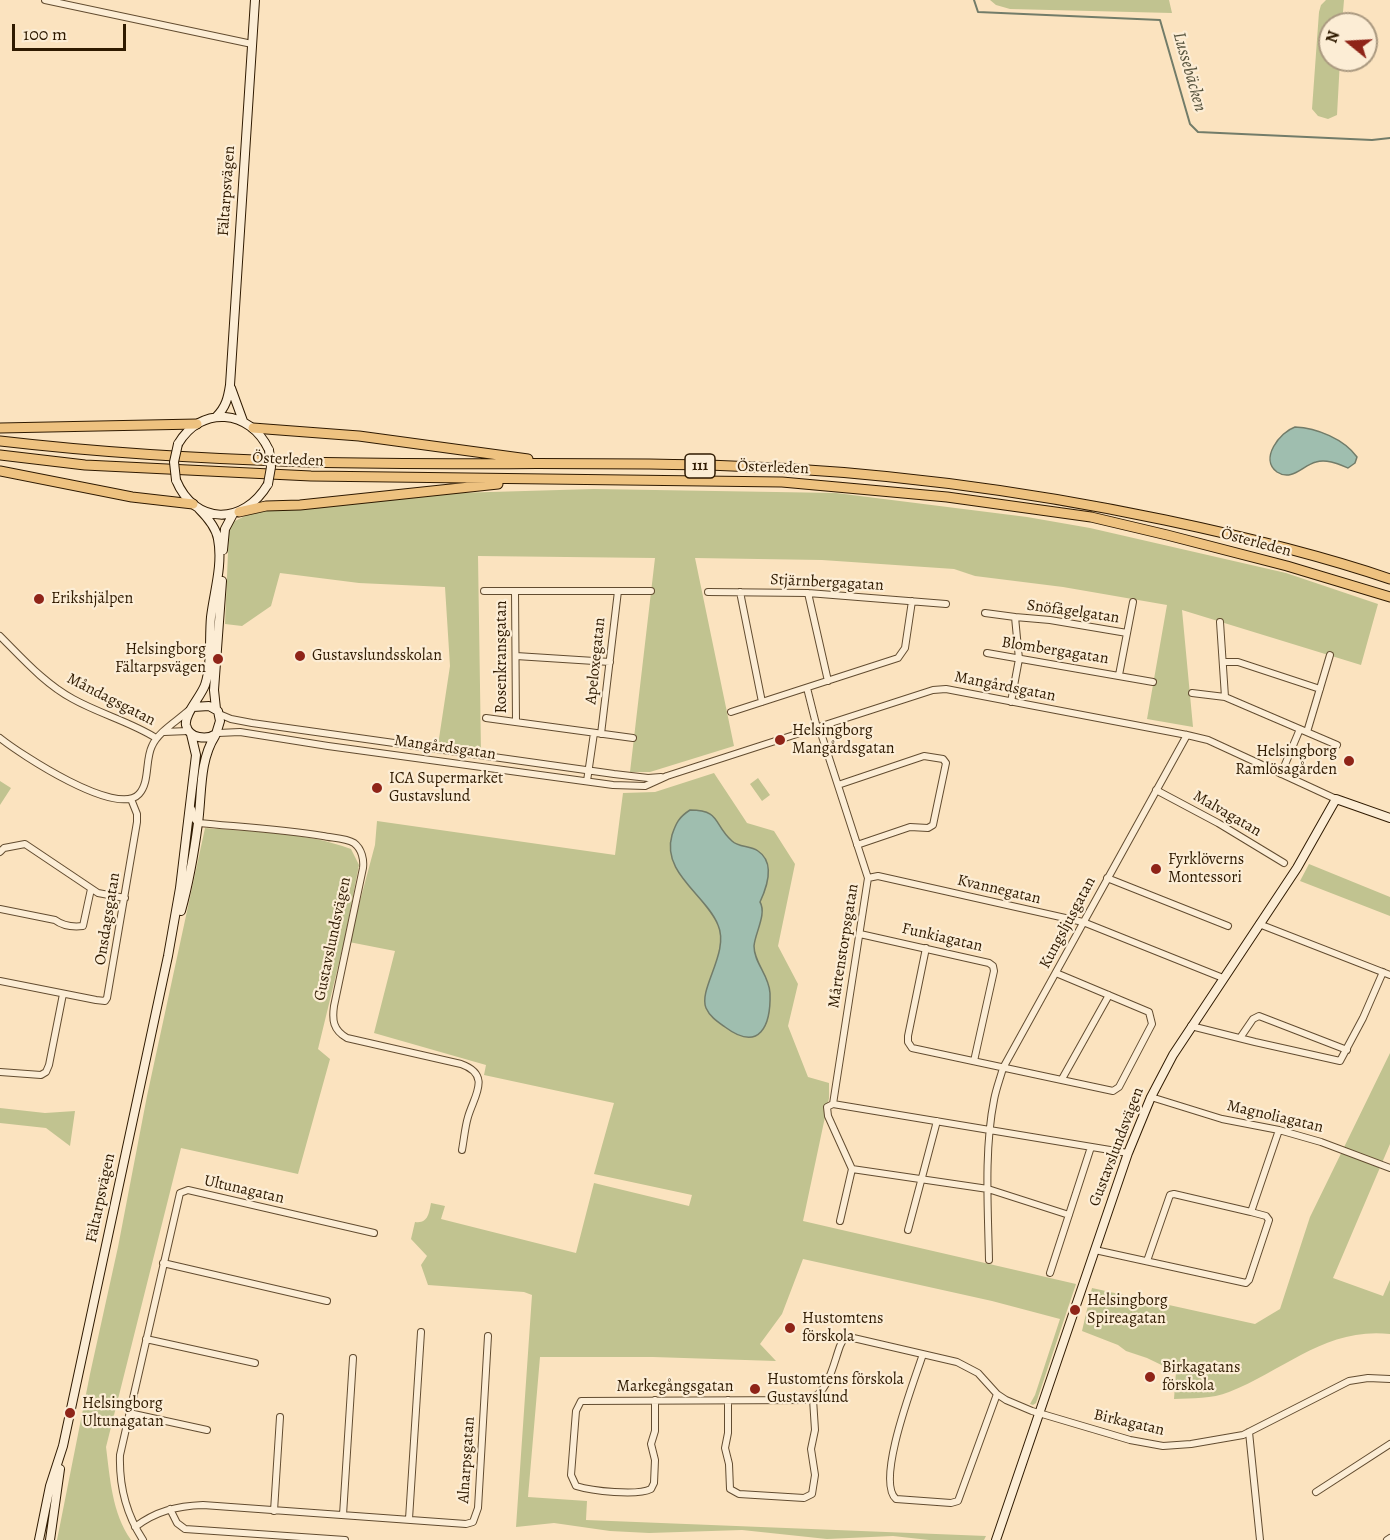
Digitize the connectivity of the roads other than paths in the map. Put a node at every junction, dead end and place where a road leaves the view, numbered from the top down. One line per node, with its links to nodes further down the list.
1 (45, 0): 3 (street)
2 (255, 0): 3 (main road, Fältarpsvägen)
3 (252, 44): 4 (main road, Fältarpsvägen)
4 (230, 385): 5 (main road, Fältarpsvägen); 6 (main road, Fältarpsvägen)
5 (216, 417): 6 (main road); 7 (main road)
6 (243, 421): 9 (main road)
7 (197, 424): 8 (main road); 15 (main road, bridge)
8 (0, 428)
9 (254, 428): 12 (main road); 16 (main road, bridge)
10 (0, 441): 12 (main road, Österleden / 111)
11 (0, 455): 14 (main road, Österleden / 111)
12 (567, 463): 17 (main road, Österleden / 111)
13 (0, 471): 15 (main road)
14 (542, 479): 16 (main road); 25 (main road, Österleden / 111)
15 (196, 507): 16 (main road); 49 (main road)
16 (236, 513): 50 (main road)
17 (1388, 578)
18 (484, 591): 19 (street)
19 (515, 591): 20 (street); 36 (street, Rosenkransgatan)
20 (618, 591): 21 (street); 38 (street, Apeloxegatan)
21 (651, 591)
22 (708, 592): 23 (street, Stjärnbergagatan)
23 (740, 592): 24 (street, Stjärnbergagatan); 47 (street)
24 (808, 593): 26 (street, Stjärnbergagatan); 41 (street)
25 (1389, 597)
26 (912, 601): 28 (street, Stjärnbergagatan); 41 (street)
27 (1133, 602): 32 (street, Blombergagatan)
28 (946, 604)
29 (985, 613): 30 (street, Snöfågelgatan)
30 (1015, 617): 32 (street, Snöfågelgatan); 37 (street, Snöfågelgatan)
31 (1220, 622): 39 (street)
32 (1127, 633): 40 (street, Blombergagatan)
33 (0, 636): 62 (street, Måndagsgatan)
34 (987, 653): 37 (street, Blombergagatan)
35 (1330, 655): 44 (street)
36 (516, 656): 38 (street); 53 (street, Rosenkransgatan)
37 (1019, 659): 40 (street, Blombergagatan); 48 (street, Snöfågelgatan)
38 (610, 662): 59 (street, Apeloxegatan)
39 (1224, 662): 44 (street); 46 (street)
40 (1119, 675): 42 (street, Blombergagatan)
41 (828, 681): 43 (street)
42 (1153, 682)
43 (807, 688): 47 (street); 54 (street)
44 (1320, 689): 55 (street)
45 (1192, 693): 46 (street)
46 (1225, 698): 55 (street)
47 (762, 702): 51 (street)
48 (1011, 702): 54 (street, Mangårdsgatan); 60 (street, Mangårdsgatan)
49 (191, 709): 50 (main road); 56 (street); 57 (main road)
50 (217, 712): 58 (main road); 65 (street, Mangårdsgatan)
51 (731, 712)
52 (486, 718): 53 (street, Rosenkransgatan)
53 (516, 722): 59 (street, Rosenkransgatan)
54 (818, 727): 67 (street, Mangårdsgatan); 69 (street, Mårtenstorpsgatan)
55 (1303, 730): 64 (street); 66 (street)
56 (164, 732): 57 (street); 62 (street)
57 (190, 733): 58 (main road); 73 (main road, Fältarpsvägen)
58 (216, 734): 68 (street, Mangårdsgatan); 75 (main road, Fältarpsvägen)
59 (598, 734): 63 (street, Rosenkransgatan); 65 (street, Apeloxegatan)
60 (1187, 735): 66 (street, Mangårdsgatan); 70 (street, Kungsljusgatan)
61 (0, 738): 71 (street)
62 (156, 738): 71 (street)
63 (633, 738)
64 (1337, 745)
65 (589, 770): 67 (street, Mangårdsgatan); 68 (street, Apeloxegatan)
66 (1281, 774): 72 (street, Mangårdsgatan)
67 (667, 776): 68 (street, Mangårdsgatan)
68 (587, 781)
69 (838, 785): 76 (street, Mårtenstorpsgatan); 76 (street)
70 (1156, 790): 78 (street, Malvagatan); 80 (street, Kungsljusgatan)
71 (131, 799): 82 (street, Onsdagsgatan)
72 (1336, 799): 74 (main road); 85 (main road, Gustavslundsvägen)
73 (191, 803): 75 (street); 89 (main road, Fältarpsvägen)
74 (1390, 818)
75 (198, 823): 89 (main road, Fältarpsvägen); 110 (street, Gustavslundsvägen)
76 (857, 845): 79 (street, Mårtenstorpsgatan)
77 (0, 852): 81 (street)
78 (1284, 863)
79 (868, 878): 84 (street, Kvannegatan); 87 (street, Mårtenstorpsgatan)
80 (1107, 879): 84 (street, Kungsljusgatan); 86 (street)
81 (91, 889): 82 (street); 83 (street)
82 (125, 898): 95 (street, Onsdagsgatan)
83 (0, 909)
84 (1083, 922): 91 (street, Kungsljusgatan); 93 (street, Kvannegatan)
85 (1259, 924): 90 (street); 93 (main road, Gustavslundsvägen)
86 (1228, 926)
87 (860, 934): 88 (street, Funkiagatan); 105 (street, Mårtenstorpsgatan)
88 (926, 948): 100 (street); 100 (street, Funkiagatan)
89 (168, 956): 144 (main road, Fältarpsvägen)
90 (1383, 972): 92 (street); 99 (street)
91 (1056, 973): 96 (street); 101 (street, Kungsljusgatan)
92 (1390, 975)
93 (1222, 978): 97 (main road, Gustavslundsvägen)
94 (0, 981): 95 (street, Onsdagsgatan)
95 (63, 994): 102 (street)
96 (1109, 995): 103 (street); 103 (street)
97 (1191, 1026): 98 (street); 104 (main road, Gustavslundsvägen)
98 (1240, 1038): 99 (street); 99 (street)
99 (1347, 1050)
100 (974, 1061): 101 (street)
101 (1003, 1068): 103 (street); 107 (street, Kungsljusgatan)
102 (0, 1072)
103 (1062, 1079)
104 (1151, 1097): 108 (street, Magnoliagatan); 111 (main road, Gustavslundsvägen)
105 (830, 1105): 106 (street); 113 (street)
106 (937, 1121): 107 (street); 114 (street)
107 (990, 1130): 109 (street); 115 (street, Kungsljusgatan)
108 (1279, 1130): 112 (street, Magnoliagatan); 116 (street)
109 (1091, 1147): 111 (street); 117 (street)
110 (462, 1150)
111 (1128, 1153): 121 (main road, Gustavslundsvägen)
112 (1390, 1168)
113 (852, 1169): 114 (street); 118 (street)
114 (921, 1179): 115 (street); 119 (street)
115 (988, 1189): 117 (street); 122 (street, Kungsljusgatan)
116 (1251, 1212): 123 (street); 123 (street)
117 (1069, 1215): 125 (street)
118 (840, 1221)
119 (908, 1230)
120 (374, 1233): 124 (street, Ultunagatan)
121 (1095, 1250): 123 (street); 139 (main road, Gustavslundsvägen)
122 (990, 1260)
123 (1147, 1261)
124 (163, 1263): 126 (street); 129 (street, Ultunagatan)
125 (1050, 1274)
126 (327, 1301)
127 (421, 1332): 149 (street)
128 (488, 1336): 149 (street, Alnarpsgatan)
129 (146, 1339): 132 (street); 138 (street, Ultunagatan)
130 (923, 1354): 134 (street); 134 (street); 135 (street)
131 (353, 1358): 148 (street)
132 (255, 1363)
133 (1390, 1379): 142 (street, Birkagatan)
134 (997, 1394): 139 (street)
135 (813, 1399): 137 (street, Markegångsgatan); 137 (street)
136 (655, 1400): 136 (street, Markegångsgatan); 137 (street, Markegångsgatan)
137 (728, 1400)
138 (129, 1413): 141 (street); 150 (street, Ultunagatan)
139 (1039, 1413): 142 (street, Birkagatan); 155 (main road, Gustavslundsvägen)
140 (280, 1417): 147 (street)
141 (207, 1430)
142 (1249, 1432): 156 (street)
143 (1390, 1444): 145 (street)
144 (63, 1446): 151 (main road, Fältarpsvägen); 152 (main road, Fältarpsvägen)
145 (1316, 1491)
146 (170, 1509): 147 (street, Alnarpsgatan); 150 (street, Alnarpsgatan); 154 (street)
147 (274, 1511): 148 (street, Alnarpsgatan)
148 (343, 1515): 149 (street, Alnarpsgatan)
149 (409, 1519)
150 (135, 1527): 153 (street, Ultunagatan)
151 (39, 1540)
152 (50, 1540)
153 (143, 1540)
154 (345, 1540)
155 (996, 1540)
156 (1260, 1540)

